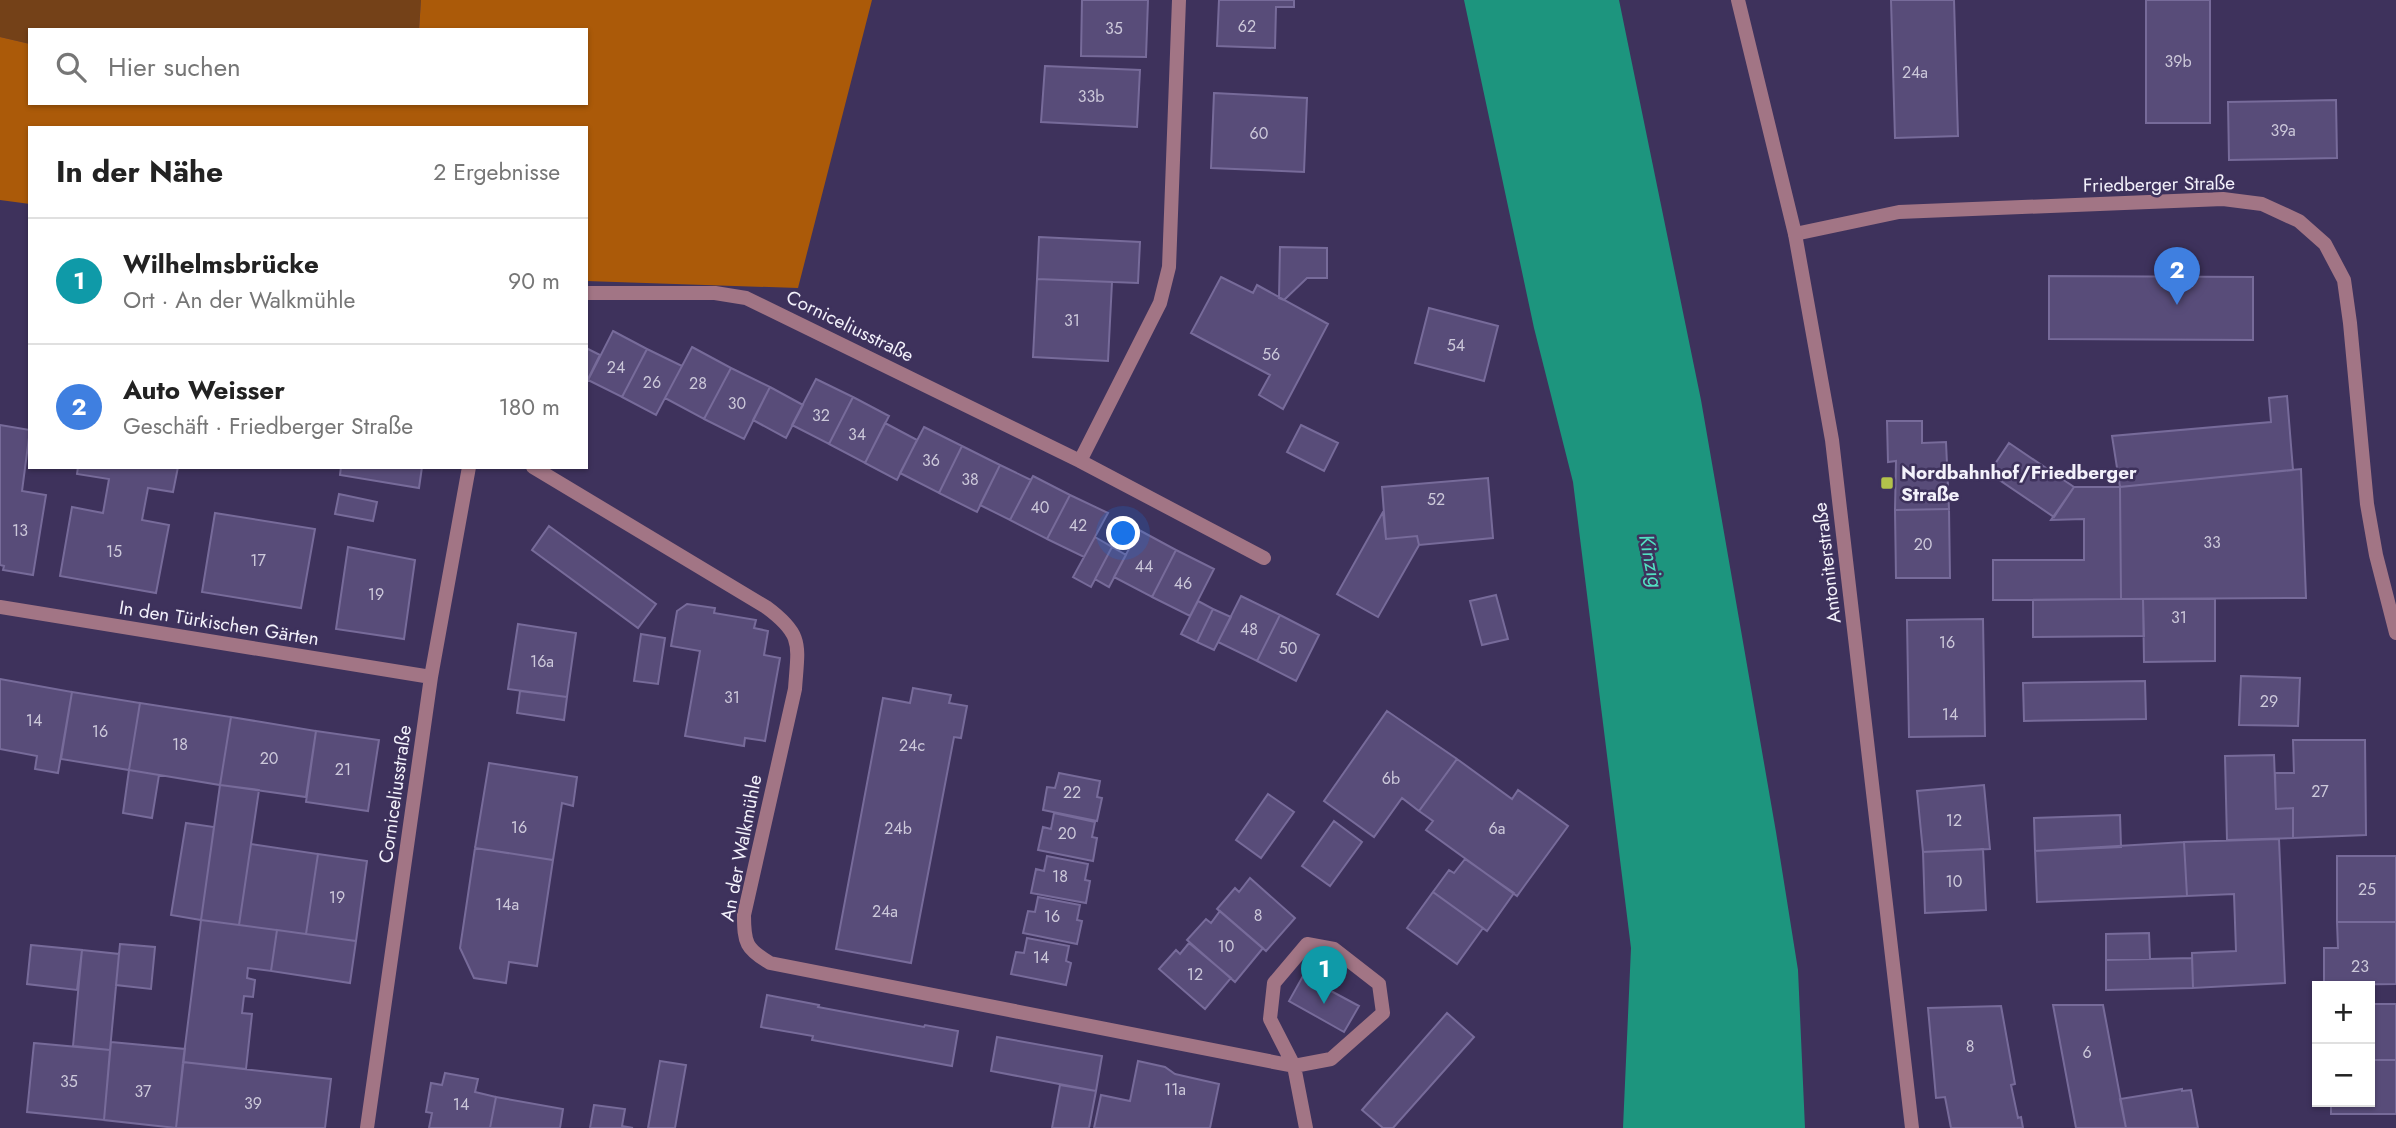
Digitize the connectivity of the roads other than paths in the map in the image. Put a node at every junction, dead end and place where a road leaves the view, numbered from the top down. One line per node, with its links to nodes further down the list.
1 (1179, 0): 5 (street)
2 (1738, 0): 3 (street, Antoniterstraße)
3 (1795, 234): 10 (street, Friedberger Straße); 15 (street, Antoniterstraße)
4 (588, 293): 5 (street, Corniceliusstraße)
5 (1080, 461): 8 (street, Corniceliusstraße)
6 (469, 469): 11 (street, Corniceliusstraße)
7 (536, 469): 12 (street, An der Walkmühle)
8 (1264, 558)
9 (0, 607): 11 (street, In den Türkischen Gärten)
10 (2396, 633)
11 (431, 677): 13 (street, Corniceliusstraße)
12 (1294, 1066): 12 (street, An der Walkmühle); 14 (street, An der Walkmühle)
13 (367, 1128)
14 (1306, 1128)
15 (1912, 1128)

